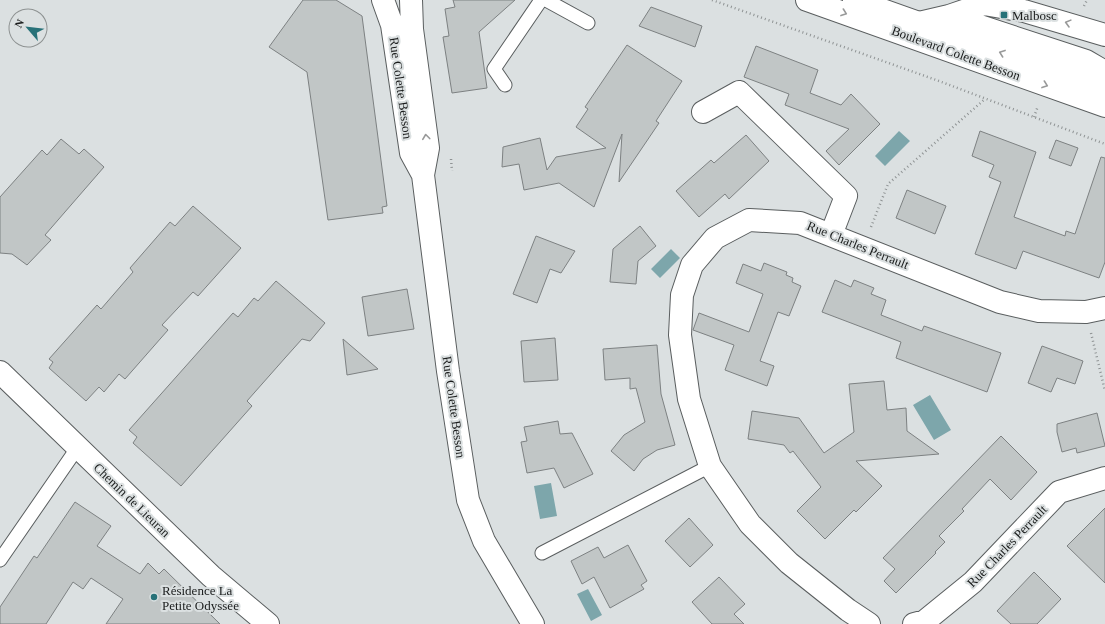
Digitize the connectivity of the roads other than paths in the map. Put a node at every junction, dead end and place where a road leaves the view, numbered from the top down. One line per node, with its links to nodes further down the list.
1 (383, 0): 18 (street, Rue Colette Besson)
2 (411, 0): 18 (street, Rue Colette Besson, one-way to 2)
3 (541, 0): 14 (lane)
4 (546, 0): 8 (lane)
5 (807, 0): 16 (street, Boulevard Colette Besson, one-way to 16)
6 (854, 0): 9 (street, Boulevard Colette Besson)
7 (949, 16): 9 (street); 10 (street, one-way to 7); 12 (street)
8 (588, 23)
9 (919, 23): 15 (street, Boulevard Colette Besson, one-way to 9)
10 (1105, 35)
11 (1105, 49): 12 (street)
12 (1086, 61): 13 (street)
13 (1105, 72)
14 (505, 86)
15 (1105, 89)
16 (1105, 106)
17 (703, 112): 19 (street)
18 (423, 175): 28 (street, Rue Colette Besson)
19 (831, 235): 20 (street, Rue Charles Perrault); 23 (street, Rue Charles Perrault)
20 (1096, 310)
21 (0, 372): 22 (street, Chemin de Lieuran)
22 (78, 447): 26 (lane); 27 (street, Chemin de Lieuran)
23 (710, 466): 25 (lane); 29 (street, Rue Charles Perrault)
24 (1105, 478): 30 (street, Rue Charles Perrault)
25 (542, 553)
26 (0, 560)
27 (268, 624)
28 (533, 624)
29 (869, 624)
30 (914, 624)

